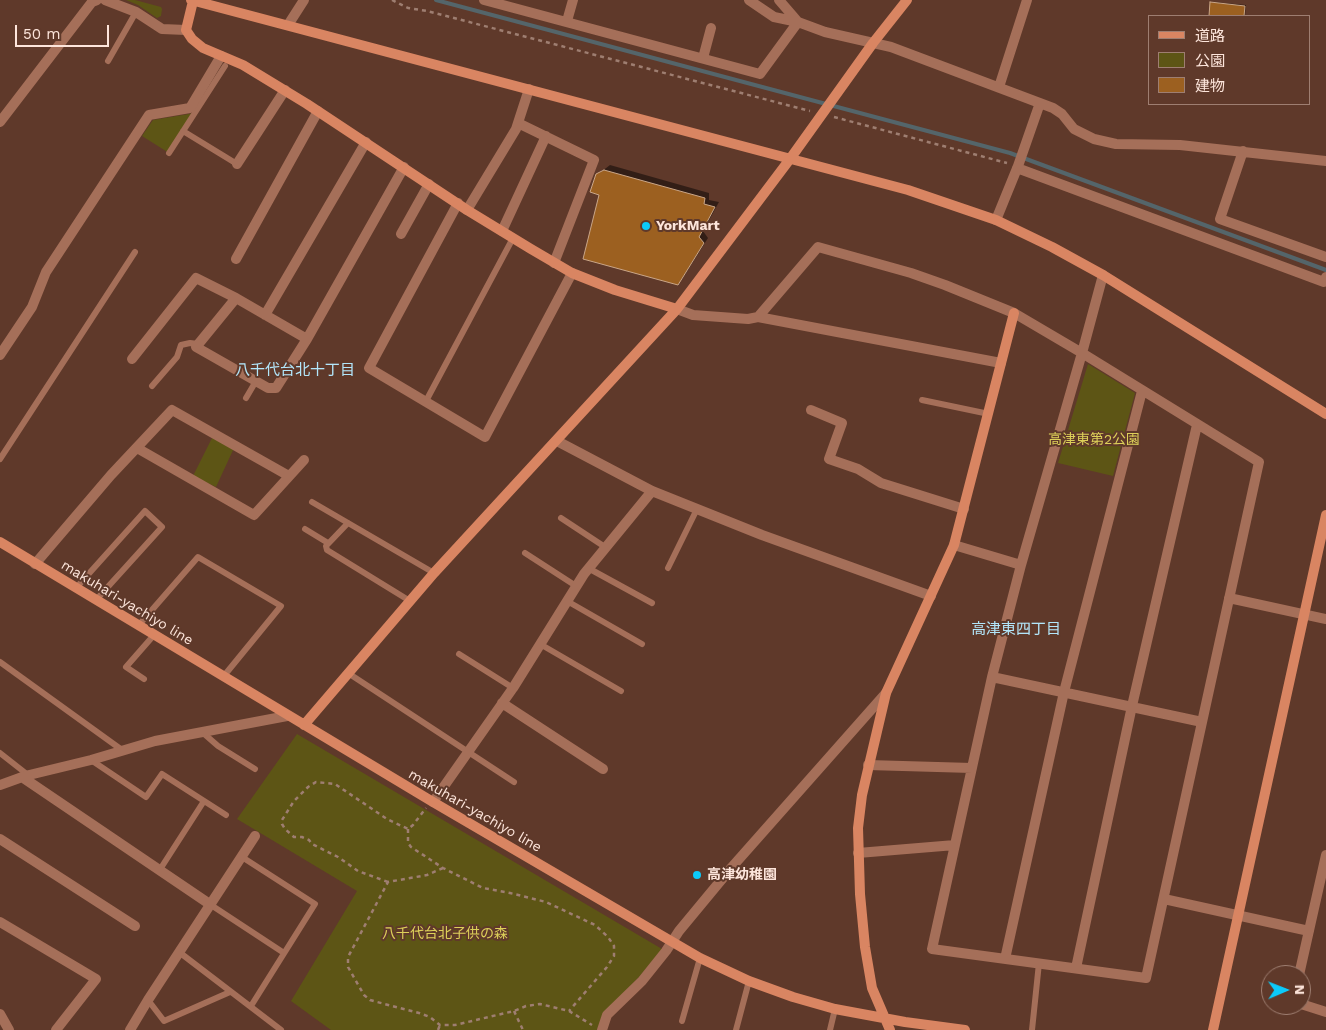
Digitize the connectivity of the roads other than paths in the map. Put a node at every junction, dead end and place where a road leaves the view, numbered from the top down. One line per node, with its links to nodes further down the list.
1 (96, 0): 26 (street)
2 (105, 0): 11 (street)
3 (192, 0): 14 (street); 16 (street)
4 (304, 0): 14 (street)
5 (484, 0): 12 (street)
6 (573, 0): 12 (street)
7 (749, 0): 13 (street)
8 (779, 0): 13 (street)
9 (907, 0): 17 (street)
10 (1026, 0): 21 (street)
11 (136, 12): 16 (street); 19 (lane)
12 (567, 21): 18 (street)
13 (798, 22): 17 (street); 18 (street)
14 (288, 25): 22 (street)
15 (711, 28): 18 (street)
16 (186, 30): 20 (street)
17 (873, 42): 21 (street); 33 (street)
18 (703, 58)
19 (108, 61)
20 (223, 61): 23 (street); 28 (lane); 60 (street)
21 (999, 87): 24 (street)
22 (529, 89): 27 (street); 33 (street)
23 (285, 90): 25 (street); 35 (street)
24 (1040, 103): 31 (street); 36 (street)
25 (318, 111): 30 (street); 47 (street)
26 (0, 122)
27 (518, 122): 29 (street); 40 (street)
28 (183, 130): 32 (lane); 35 (lane)
29 (546, 136): 42 (street); 48 (street)
30 (366, 142): 37 (street); 55 (street)
31 (1243, 151): 34 (street); 46 (street)
32 (169, 153)
33 (790, 159): 41 (street); 53 (street)
34 (1326, 161)
35 (237, 164)
36 (1018, 166): 41 (street); 51 (street)
37 (404, 167): 38 (street); 57 (street)
38 (429, 184): 39 (street); 43 (street)
39 (458, 203): 40 (street); 68 (street)
40 (467, 210): 42 (street)
41 (996, 220): 50 (street)
42 (502, 231): 44 (street)
43 (401, 234)
44 (513, 238): 48 (street); 68 (lane)
45 (135, 252): 75 (lane)
46 (1326, 257)
47 (236, 259)
48 (554, 262): 49 (street)
49 (572, 273): 53 (street); 68 (street)
50 (1103, 275): 59 (street); 71 (street)
51 (1325, 280)
52 (236, 298): 55 (street); 58 (street); 61 (street)
53 (677, 309): 56 (street); 73 (street)
54 (1014, 313): 56 (street); 59 (street); 62 (street)
55 (265, 315): 57 (street)
56 (758, 317): 62 (street)
57 (307, 339): 63 (street)
58 (198, 344): 63 (street); 64 (lane)
59 (1082, 353): 65 (street); 92 (street)
60 (0, 355)
61 (132, 359)
62 (1001, 363): 70 (street)
63 (256, 381): 66 (lane)
64 (152, 386)
65 (1142, 391): 72 (street); 118 (street)
66 (246, 398)
67 (922, 400): 70 (lane)
68 (426, 401)
69 (811, 410): 81 (street)
70 (989, 414): 81 (street)
71 (1326, 414)
72 (1197, 425): 99 (street); 121 (street)
73 (557, 441): 78 (street); 95 (street)
74 (137, 448): 77 (street); 77 (street); 91 (street)
75 (0, 459)
76 (304, 460): 77 (street)
77 (288, 476)
78 (652, 491): 80 (street); 89 (street)
79 (312, 502): 84 (lane)
80 (697, 509): 94 (lane); 98 (street)
81 (964, 509): 88 (street)
82 (1326, 515): 104 (street)
83 (561, 518): 89 (lane)
84 (348, 523): 87 (lane); 95 (lane)
85 (305, 529): 87 (lane)
86 (0, 542): 91 (street, makuhari-yachiyo line)
87 (328, 543): 101 (lane)
88 (954, 545): 92 (street); 98 (street)
89 (605, 547): 93 (street)
90 (525, 553): 96 (lane)
91 (35, 564): 97 (street, makuhari-yachiyo line)
92 (1021, 564): 114 (street)
93 (588, 568): 96 (street); 103 (lane)
94 (668, 568)
95 (434, 573): 101 (street)
96 (576, 586): 102 (street)
97 (76, 588): 100 (street, makuhari-yachiyo line); 100 (lane)
98 (931, 596): 119 (street)
99 (1229, 598): 104 (street); 123 (street)
100 (96, 600): 106 (street, makuhari-yachiyo line)
101 (410, 600): 112 (street)
102 (567, 601): 108 (street); 109 (lane)
103 (652, 603)
104 (1304, 615): 105 (street); 149 (street)
105 (1326, 619)
106 (138, 626): 107 (street, makuhari-yachiyo line); 113 (lane)
107 (154, 635): 113 (street, makuhari-yachiyo line); 115 (lane)
108 (540, 644): 116 (street); 117 (lane)
109 (642, 644)
110 (459, 654): 116 (lane)
111 (0, 662): 126 (lane)
112 (348, 673): 124 (street); 127 (lane)
113 (223, 677): 122 (street, makuhari-yachiyo line)
114 (992, 677): 118 (street); 131 (street)
115 (144, 679)
116 (513, 688): 120 (street)
117 (621, 691)
118 (1064, 692): 121 (street); 157 (street)
119 (886, 693): 130 (street); 153 (street)
120 (502, 703): 127 (street); 133 (street)
121 (1132, 706): 123 (street); 160 (street)
122 (287, 716): 124 (street, makuhari-yachiyo line); 125 (street)
123 (1202, 722): 147 (street)
124 (304, 726): 138 (street, makuhari-yachiyo line)
125 (202, 732): 126 (street); 132 (lane)
126 (122, 750): 129 (street)
127 (468, 751): 135 (lane); 138 (street)
128 (0, 753): 134 (lane)
129 (91, 760): 134 (street); 137 (lane)
130 (868, 765): 131 (street); 143 (street)
131 (972, 768): 142 (street)
132 (255, 769)
133 (603, 769)
134 (25, 776): 136 (street); 146 (street)
135 (514, 782)
136 (0, 785)
137 (204, 801): 139 (lane); 146 (lane)
138 (430, 805): 153 (street, makuhari-yachiyo line)
139 (226, 815)
140 (256, 836): 145 (street)
141 (0, 839): 151 (street)
142 (955, 846): 143 (street); 157 (street)
143 (858, 852): 169 (street)
144 (1326, 856): 152 (street)
145 (242, 857): 148 (street); 155 (lane)
146 (159, 871): 148 (street)
147 (1164, 899): 149 (street); 160 (street)
148 (210, 905): 154 (street); 155 (lane)
149 (1237, 916): 152 (street); 181 (street)
150 (0, 922): 171 (street)
151 (135, 926)
152 (1309, 932): 159 (street)
153 (672, 942): 156 (street, makuhari-yachiyo line); 172 (street)
154 (179, 952): 162 (lane); 163 (street)
155 (284, 953): 164 (lane)
156 (700, 958): 161 (street, makuhari-yachiyo line); 170 (lane)
157 (1005, 959): 158 (street)
158 (1039, 963): 160 (street); 180 (lane)
159 (1301, 965)
160 (1076, 968)
161 (749, 981): 166 (street, makuhari-yachiyo line); 176 (lane)
162 (230, 992): 163 (lane); 164 (lane)
163 (148, 1000): 174 (street)
164 (251, 1006): 175 (lane)
165 (1311, 1007): 167 (street)
166 (835, 1010): 169 (street, makuhari-yachiyo line); 177 (lane)
167 (1326, 1012)
168 (0, 1014): 173 (street)
169 (884, 1019): 178 (street); 179 (street, makuhari-yachiyo line)
170 (682, 1021)
171 (58, 1029)
172 (600, 1029)
173 (9, 1030)
174 (130, 1030)
175 (281, 1030)
176 (736, 1030)
177 (830, 1030)
178 (890, 1030)
179 (965, 1030)
180 (1032, 1030)
181 (1213, 1030)

